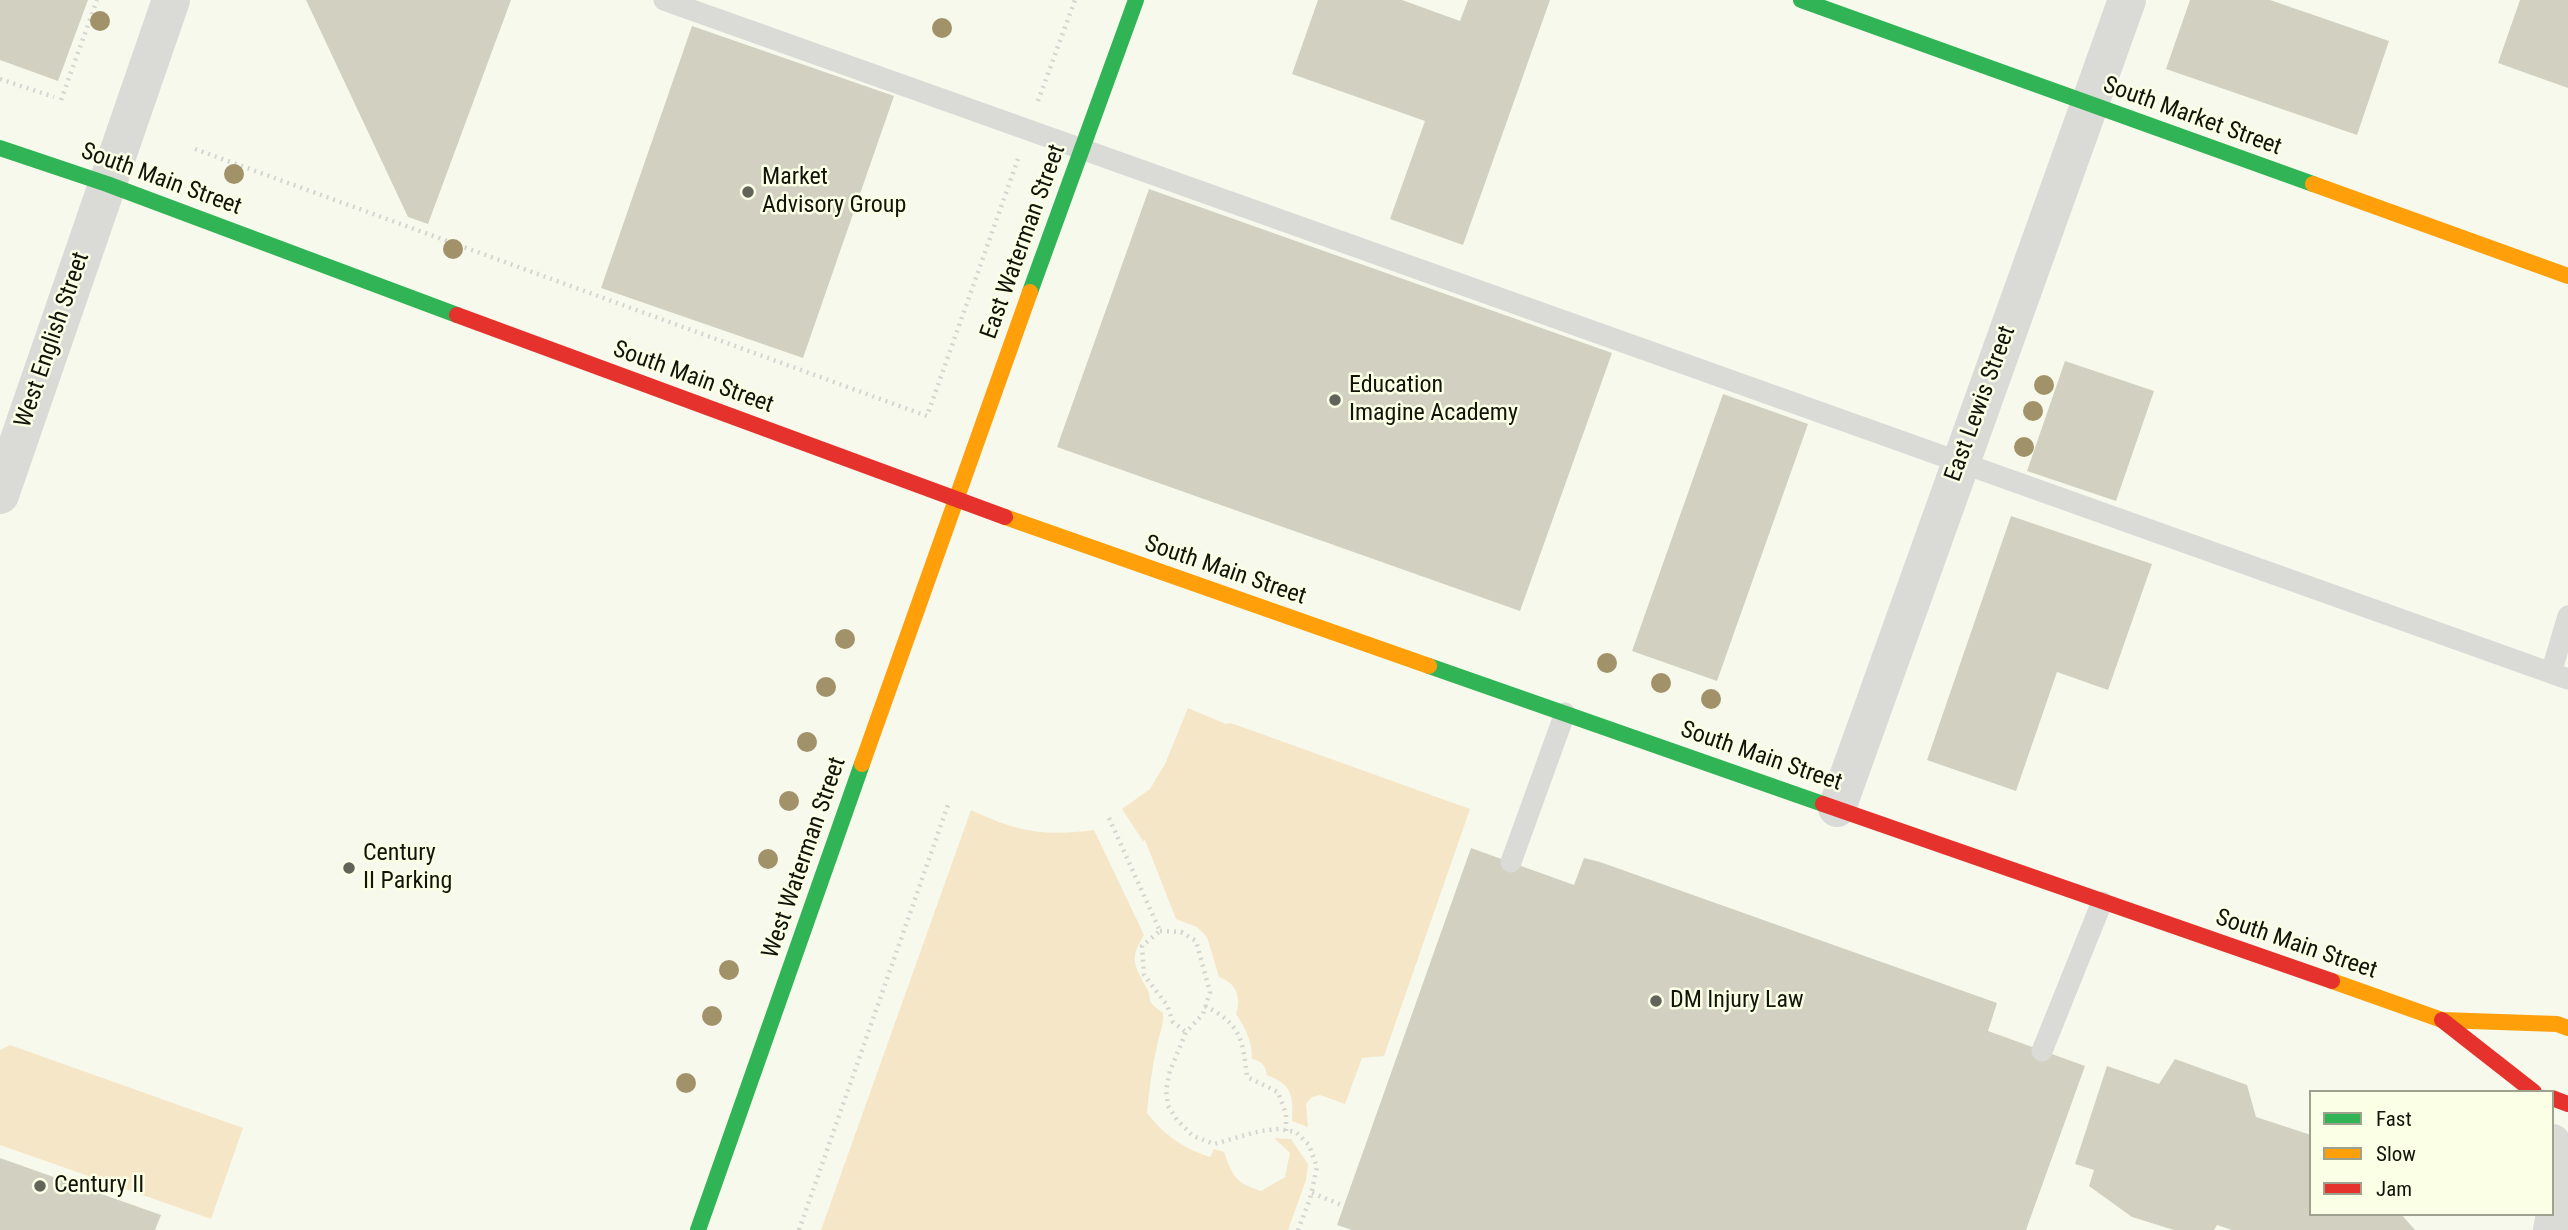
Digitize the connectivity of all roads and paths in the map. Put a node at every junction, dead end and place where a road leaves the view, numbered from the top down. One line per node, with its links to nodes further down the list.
1 (97, 0): 10 (path)
2 (171, 0): 16 (street, West English Street)
3 (664, 0): 12 (lane)
4 (1075, 0): 12 (path)
5 (1136, 0): 15 (street, East Waterman Street)
6 (1801, 0): 11 (street, South Market Street)
7 (2127, 0): 11 (street, East Lewis Street)
8 (0, 79): 9 (path)
9 (54, 97)
10 (61, 100)
11 (2089, 104): 17 (street, South Market Street); 18 (street, East Lewis Street)
12 (1028, 130): 14 (path); 15 (lane)
13 (0, 148): 16 (street, South Main Street)
14 (195, 149)
15 (1082, 150): 18 (lane); 20 (street, East Waterman Street)
16 (107, 184): 19 (street, West English Street); 20 (street, South Main Street)
17 (2568, 276)
18 (1960, 464): 22 (lane); 25 (street, East Lewis Street)
19 (0, 495)
20 (955, 500): 23 (street, South Main Street); 40 (street, West Waterman Street)
21 (2568, 616): 22 (lane)
22 (2559, 676)
23 (1565, 713): 25 (street, South Main Street); 27 (lane)
24 (949, 802): 41 (path)
25 (1837, 808): 28 (street, South Main Street)
26 (1109, 818): 29 (path)
27 (1511, 862)
28 (2102, 902): 31 (street, South Main Street); 34 (lane)
29 (1160, 931): 30 (path); 33 (path)
30 (1205, 1006): 33 (path); 36 (path)
31 (2442, 1020): 32 (street, South Main Street); 35 (street, South Main Street)
32 (2568, 1028)
33 (1186, 1032): 36 (path)
34 (2042, 1051)
35 (2531, 1090)
36 (1286, 1131): 38 (path)
37 (2554, 1149): 43 (street)
38 (1312, 1193): 39 (path); 42 (path)
39 (1344, 1206)
40 (698, 1230)
41 (799, 1230)
42 (1298, 1230)
43 (2553, 1230)

